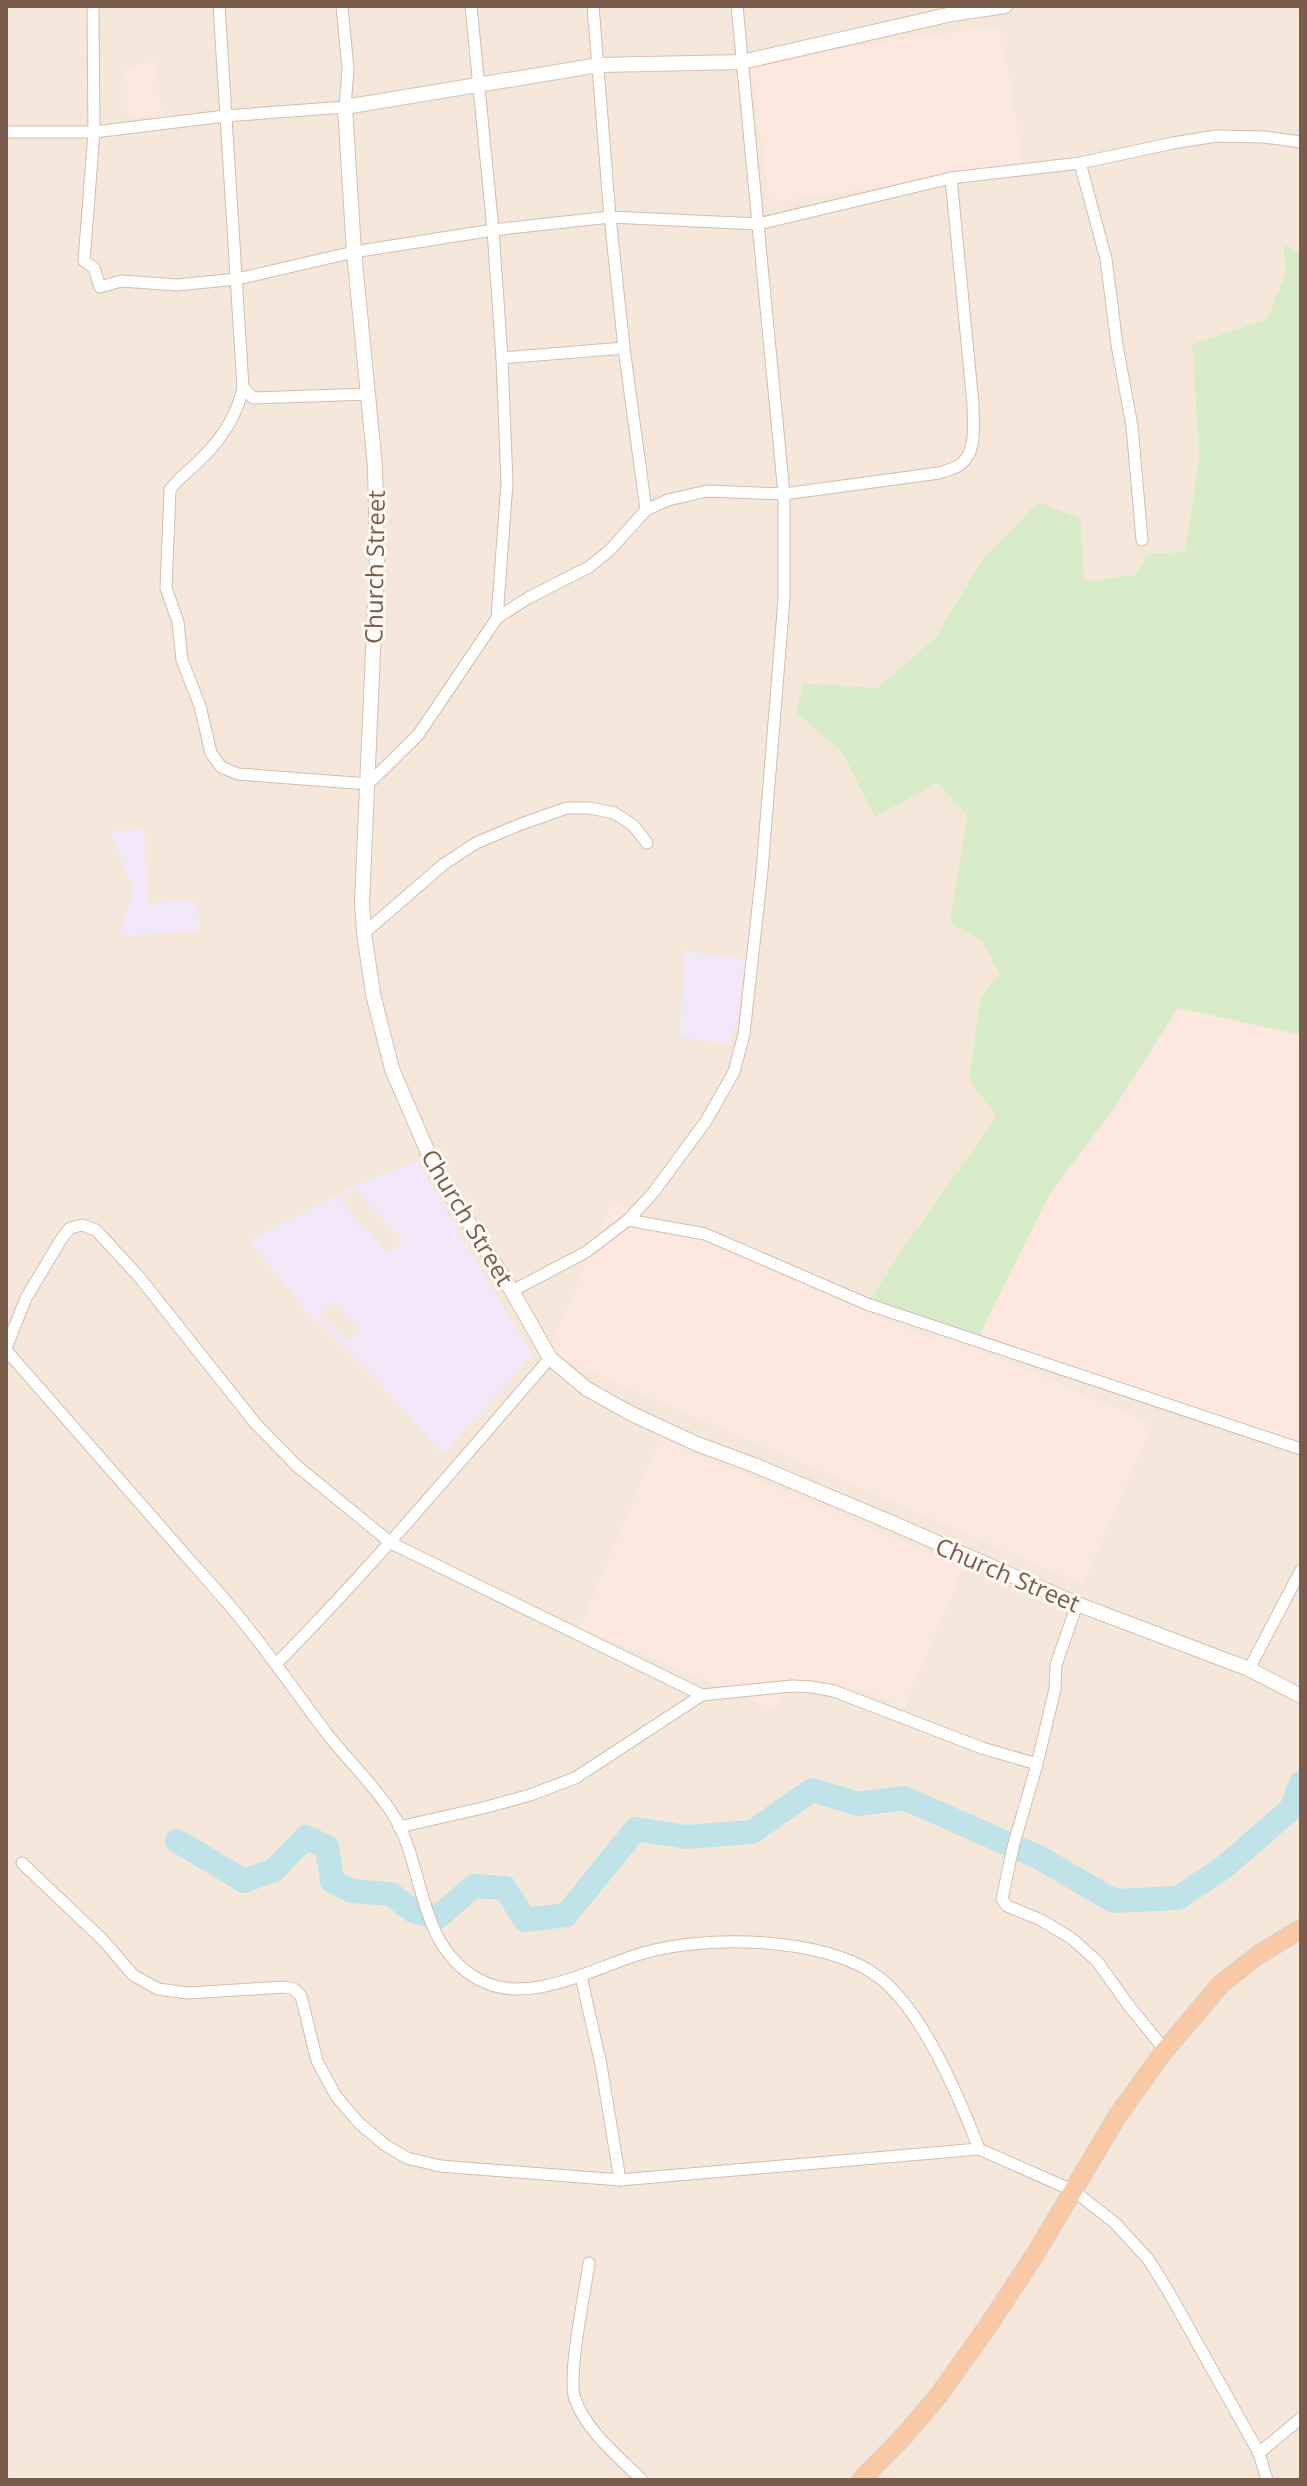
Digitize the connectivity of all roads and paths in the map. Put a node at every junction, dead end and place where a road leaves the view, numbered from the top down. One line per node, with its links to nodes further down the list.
1 (93, 6): 14 (street)
2 (219, 6): 12 (street)
3 (342, 6): 11 (street)
4 (471, 6): 10 (street)
5 (593, 6): 9 (street)
6 (737, 6): 8 (street)
7 (1005, 6): 8 (main road)
8 (742, 62): 9 (main road); 19 (street)
9 (599, 65): 10 (main road); 18 (street)
10 (479, 85): 11 (main road); 20 (street)
11 (345, 107): 12 (street); 21 (main road, Church Street)
12 (225, 116): 14 (street); 22 (street)
13 (6, 132): 14 (street)
14 (94, 132): 22 (street)
15 (1301, 142): 16 (street)
16 (1080, 163): 17 (street); 29 (street)
17 (951, 178): 19 (street); 27 (street)
18 (610, 217): 19 (street); 20 (street); 23 (street)
19 (758, 224): 27 (street)
20 (493, 230): 21 (street); 24 (street)
21 (354, 252): 22 (street); 26 (main road, Church Street)
22 (237, 279): 25 (street)
23 (624, 348): 24 (street); 28 (street)
24 (502, 358): 30 (street)
25 (243, 387): 26 (street); 31 (street)
26 (368, 394): 31 (main road, Church Street)
27 (784, 494): 28 (street); 34 (street)
28 (646, 510): 30 (street)
29 (1142, 540)
30 (497, 618): 31 (street)
31 (368, 784): 33 (main road, Church Street)
32 (647, 843): 33 (street)
33 (364, 933): 35 (main road, Church Street)
34 (628, 1220): 35 (street); 38 (street)
35 (512, 1291): 37 (main road, Church Street)
36 (6, 1349): 39 (street); 42 (street)
37 (550, 1358): 39 (street); 41 (main road, Church Street)
38 (1301, 1449)
39 (391, 1543): 42 (street); 44 (street)
40 (1301, 1570): 43 (street)
41 (1077, 1604): 43 (main road, Church Street); 46 (street)
42 (276, 1664): 47 (street)
43 (1249, 1669): 45 (main road, Church Street)
44 (702, 1695): 46 (street); 47 (street)
45 (1301, 1696)
46 (1037, 1764): 51 (street)
47 (399, 1827): 50 (street)
48 (22, 1863): 53 (street)
49 (1301, 1929): 51 (highway)
50 (581, 1976): 52 (street); 53 (street)
51 (1165, 2050): 54 (highway)
52 (979, 2149): 53 (street); 54 (street)
53 (620, 2180)
54 (1074, 2191): 57 (street); 59 (highway)
55 (589, 2263): 58 (street)
56 (1301, 2418): 57 (street)
57 (1259, 2453): 60 (street)
58 (642, 2480)
59 (861, 2480)
60 (1267, 2480)

